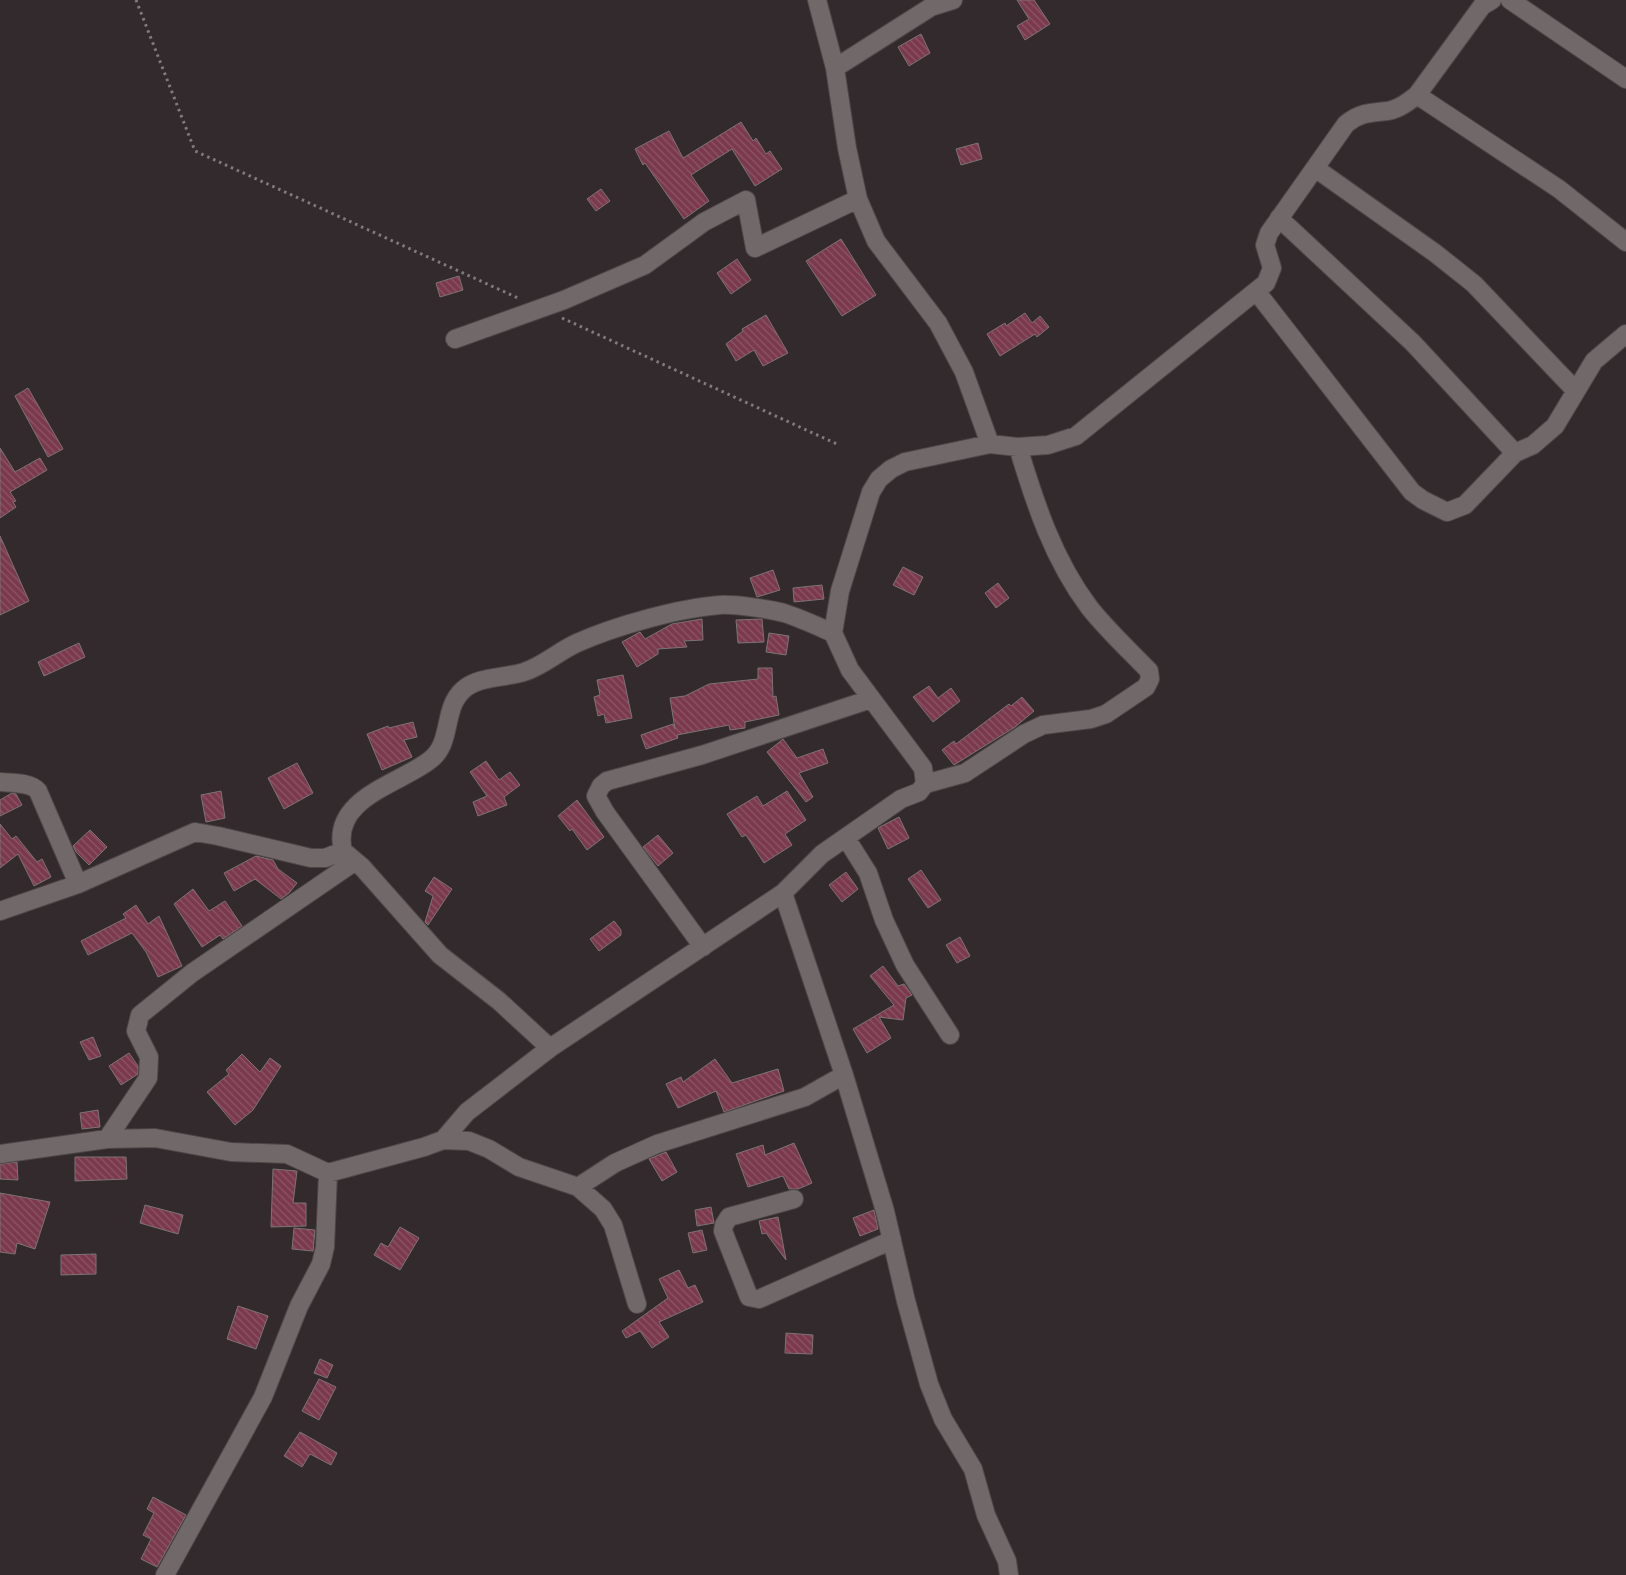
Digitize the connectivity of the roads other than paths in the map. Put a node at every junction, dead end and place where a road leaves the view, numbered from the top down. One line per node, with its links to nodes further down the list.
1 (817, 0): 5 (street)
2 (953, 0): 5 (street)
3 (1492, 0): 7 (street)
4 (1510, 0): 6 (street)
5 (835, 68): 9 (street)
6 (1626, 79)
7 (1417, 95): 8 (street); 11 (street)
8 (1315, 168): 10 (street); 15 (street)
9 (858, 199): 14 (street); 16 (street)
10 (1279, 218): 12 (street); 18 (street)
11 (1626, 242)
12 (1256, 291): 17 (street); 18 (street)
13 (1626, 334): 15 (street)
14 (455, 339)
15 (1576, 391): 18 (street)
16 (990, 444): 17 (street); 19 (street)
17 (1018, 446): 22 (street)
18 (1515, 453)
19 (833, 633): 20 (street); 24 (street)
20 (871, 699): 22 (street); 28 (street)
21 (0, 782): 25 (street)
22 (925, 784): 23 (street)
23 (846, 838): 26 (street); 29 (street)
24 (348, 856): 25 (street); 30 (street); 32 (street)
25 (78, 884): 27 (street)
26 (784, 894): 28 (street); 31 (street)
27 (0, 911)
28 (703, 947): 30 (street)
29 (950, 1035)
30 (550, 1048): 33 (street)
31 (844, 1075): 36 (street); 38 (street)
32 (106, 1139): 34 (street); 35 (street)
33 (443, 1140): 35 (street); 36 (street)
34 (0, 1154)
35 (328, 1173): 40 (street)
36 (578, 1187): 39 (street)
37 (794, 1199): 38 (street)
38 (892, 1240): 41 (street)
39 (637, 1304)
40 (165, 1575)
41 (1009, 1575)

